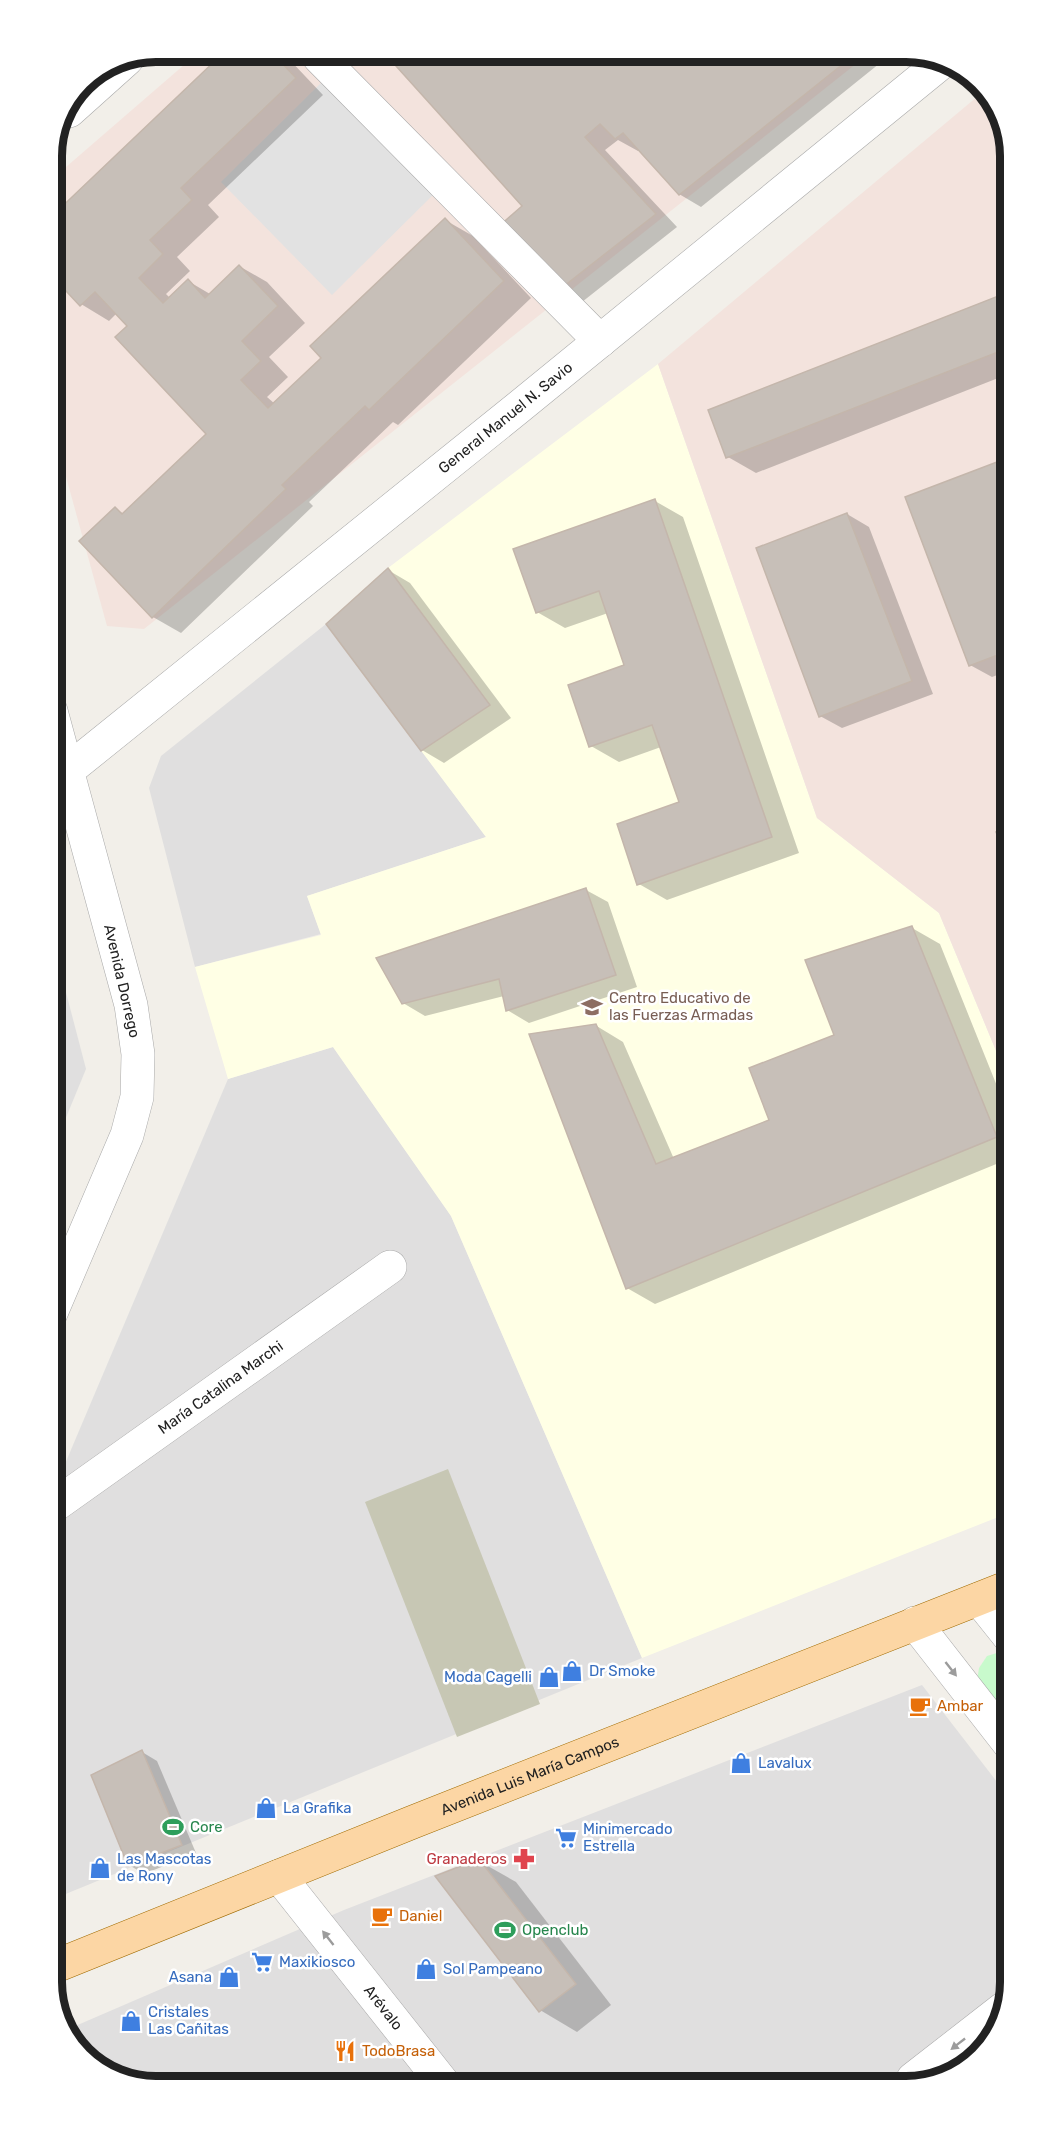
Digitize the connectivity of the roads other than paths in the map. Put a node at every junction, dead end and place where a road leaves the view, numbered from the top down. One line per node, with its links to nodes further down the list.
1 (323, 61): 5 (street)
2 (937, 66): 5 (street, General Manuel N. Savio)
3 (113, 72): 4 (street)
4 (78, 103)
5 (600, 341): 6 (street, General Manuel N. Savio)
6 (62, 777)
7 (62, 788): 9 (street, Avenida Dorrego)
8 (390, 1267): 10 (street, María Catalina Marchi)
9 (62, 1287)
10 (62, 1500)
11 (1000, 1590): 12 (main road, Avenida Luis María Campos)
12 (979, 1599): 13 (main road, Avenida Luis María Campos); 14 (street)
13 (915, 1623): 15 (street, one-way to 15); 16 (main road, Avenida Luis María Campos)
14 (1000, 1625)
15 (1000, 1732)
16 (279, 1876): 17 (main road, Avenida Luis María Campos); 19 (street, Arévalo, one-way to 16)
17 (62, 1964)
18 (994, 2016): 20 (street, one-way to 20)
19 (436, 2075)
20 (918, 2075)

